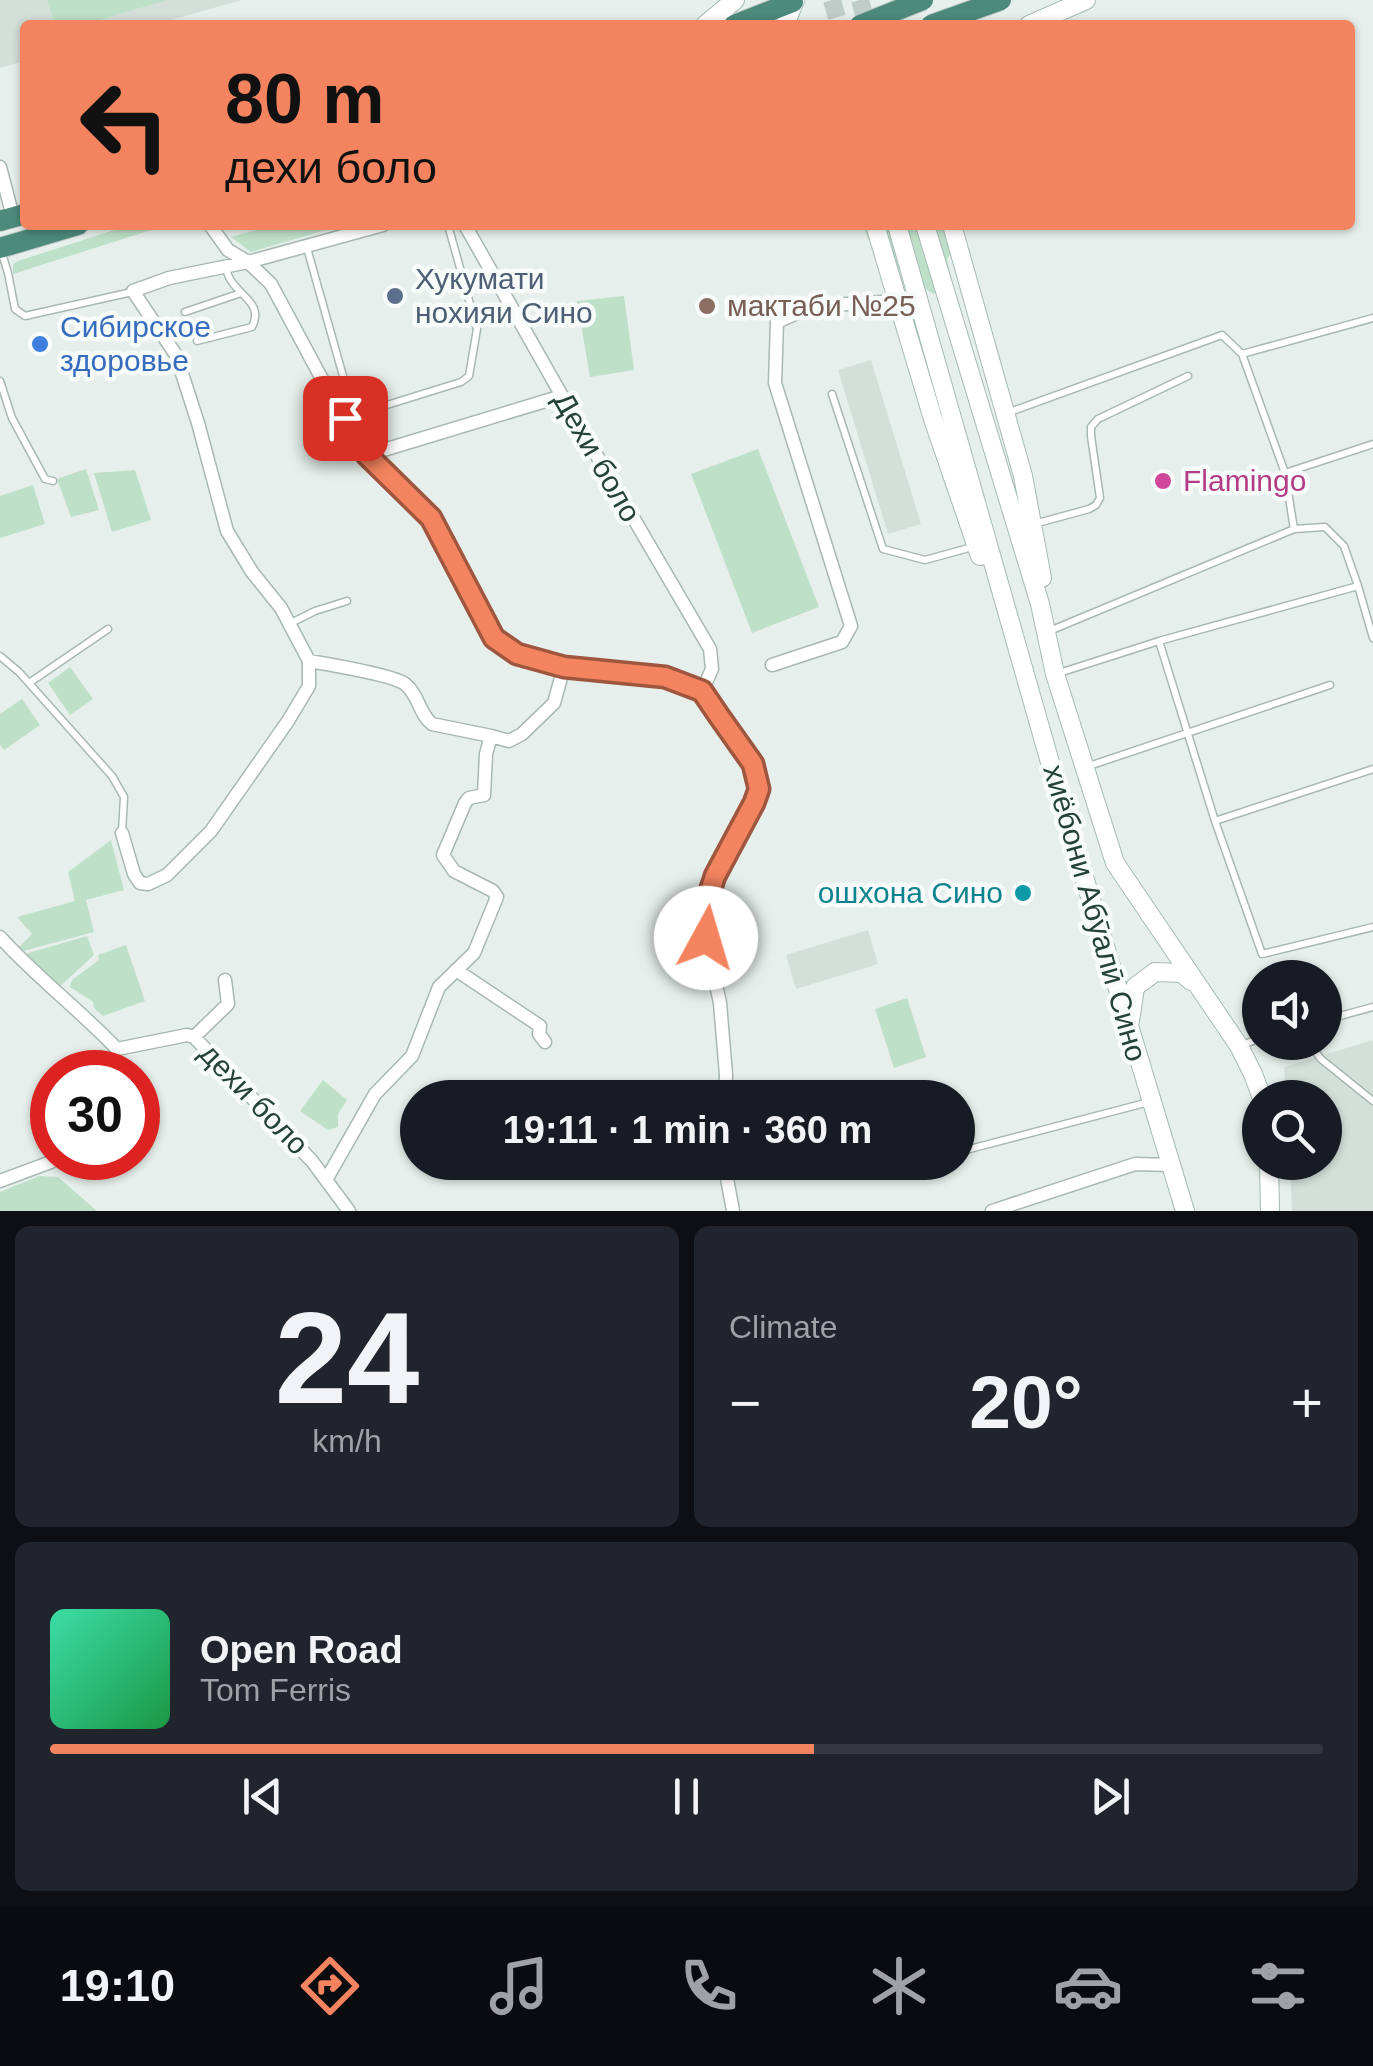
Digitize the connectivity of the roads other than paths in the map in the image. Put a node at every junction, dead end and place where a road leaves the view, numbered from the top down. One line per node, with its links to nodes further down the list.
1 (735, 0): 6 (main road)
2 (924, 0): 8 (highway, bridge)
3 (1001, 0): 9 (highway, bridge)
4 (1086, 0): 10 (main road)
5 (794, 1): 7 (highway)
6 (711, 20)
7 (746, 20)
8 (873, 20)
9 (947, 20)
10 (1040, 20)
11 (0, 167): 12 (street)
12 (13, 218)
13 (61, 230): 23 (highway)
14 (214, 230): 24 (street)
15 (365, 230): 22 (street)
16 (449, 230): 38 (lane)
17 (468, 230): 36 (street, Дехи боло)
18 (897, 230): 49 (main road, хиёбони Абӯалӣ Сино)
19 (927, 230): 48 (main road, хиёбони Абӯалӣ Сино)
20 (953, 230): 37 (main road, хиёбони Абӯалӣ Сино)
21 (878, 233): 28 (main road, хиёбони Абӯалӣ Сино)
22 (307, 246): 24 (street); 38 (lane)
23 (0, 248): 26 (lane)
24 (248, 262): 25 (street); 38 (street)
25 (224, 265): 26 (street); 27 (lane)
26 (133, 291): 50 (street)
27 (241, 293): 29 (lane); 31 (lane)
28 (899, 302): 45 (main road, хиёбони Абӯалӣ Сино); 57 (street)
29 (185, 312)
30 (1373, 318): 32 (lane)
31 (197, 341)
32 (1242, 354): 37 (lane); 41 (lane)
33 (1188, 376): 43 (lane)
34 (1, 386): 42 (lane)
35 (832, 394): 45 (lane)
36 (562, 396): 40 (street); 62 (street, Дехи боло)
37 (1006, 414): 43 (main road, хиёбони Абӯалӣ Сино)
38 (349, 417): 40 (street)
39 (1373, 444): 41 (lane)
40 (367, 455): 58 (street)
41 (1286, 472): 44 (lane)
42 (53, 480)
43 (1033, 524): 48 (main road, хиёбони Абӯалӣ Сино)
44 (1294, 529): 46 (lane); 52 (lane)
45 (977, 546): 49 (main road, хиёбони Абӯалӣ Сино)
46 (1358, 586): 53 (lane); 54 (lane)
47 (347, 600): 50 (lane)
48 (1040, 604): 52 (main road, хиёбони Абӯалӣ Сино)
49 (1009, 614): 76 (main road, хиёбони Абӯалӣ Сино)
50 (289, 624): 56 (street)
51 (108, 629): 60 (lane)
52 (1047, 632): 59 (main road, хиёбони Абӯалӣ Сино)
53 (1373, 638)
54 (1159, 641): 59 (lane); 63 (lane)
55 (0, 656): 60 (lane)
56 (309, 661): 64 (street); 68 (street)
57 (772, 665)
58 (564, 667): 62 (street); 64 (street)
59 (1055, 674): 65 (main road, хиёбони Абӯалӣ Сино)
60 (28, 683): 68 (lane)
61 (1330, 684): 63 (lane)
62 (702, 691): 82 (street)
63 (1186, 731): 65 (lane); 67 (lane)
64 (491, 736): 71 (street)
65 (1085, 767): 73 (main road, хиёбони Абӯалӣ Сино)
66 (1373, 768): 67 (lane)
67 (1214, 821): 69 (lane)
68 (122, 833)
69 (1373, 927)
70 (0, 937): 77 (street, дехи боло)
71 (456, 970): 78 (street); 89 (street)
72 (225, 980): 77 (street)
73 (1202, 992): 76 (main road); 80 (main road, хиёбони Абӯалӣ Сино)
74 (1373, 1008): 75 (lane)
75 (1342, 1016)
76 (1129, 1027): 85 (main road, хиёбони Абӯалӣ Сино)
77 (194, 1036): 89 (street, дехи боло)
78 (545, 1042)
79 (1242, 1045): 80 (lane)
80 (1239, 1046): 83 (main road, хиёбони Абӯалӣ Сино)
81 (1322, 1060): 84 (lane)
82 (726, 1080)
83 (1256, 1080)
84 (1373, 1101)
85 (1150, 1102): 86 (lane); 87 (main road, хиёбони Абӯалӣ Сино)
86 (975, 1148)
87 (1171, 1165): 95 (street); 96 (main road, хиёбони Абӯалӣ Сино)
88 (30, 1170): 92 (street)
89 (326, 1180): 93 (street, дехи боло)
90 (727, 1180): 94 (street)
91 (1269, 1180): 97 (main road)
92 (0, 1181)
93 (350, 1211)
94 (733, 1211)
95 (992, 1211)
96 (1185, 1211)
97 (1270, 1211)

